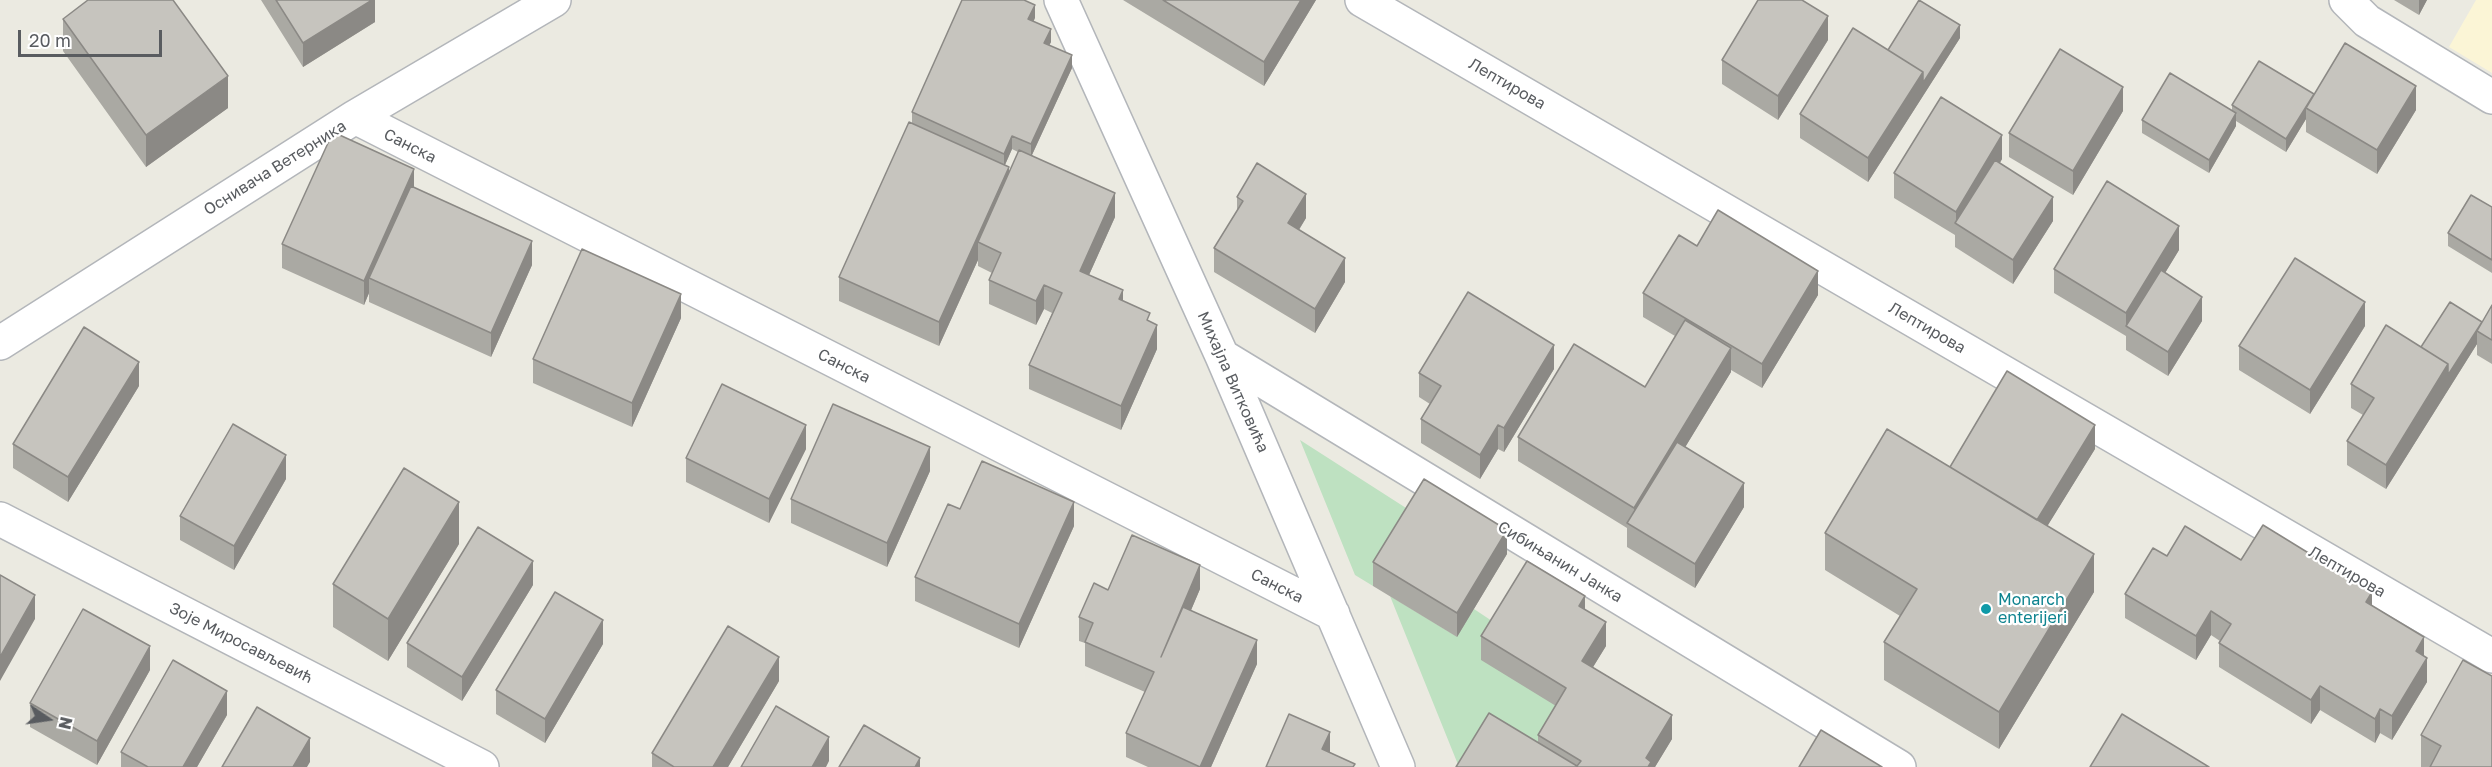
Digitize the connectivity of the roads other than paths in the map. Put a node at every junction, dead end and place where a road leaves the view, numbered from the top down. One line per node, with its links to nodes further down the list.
1 (554, 0): 6 (street, Оснивача Ветерника)
2 (1061, 0): 8 (street, Михајла Витковића)
3 (1362, 0): 11 (street, Лептирова)
4 (2346, 0): 5 (street)
5 (2492, 97)
6 (355, 117): 7 (street, Оснивача Ветерника); 10 (street, Санска)
7 (0, 343)
8 (1222, 356): 10 (street, Михајла Витковића); 14 (street, Сибињанин Јанка)
9 (0, 519): 12 (street, Зоје Миросављевић)
10 (1333, 614): 13 (street, Михајла Витковића)
11 (2492, 656)
12 (482, 767)
13 (1398, 767)
14 (1899, 767)

